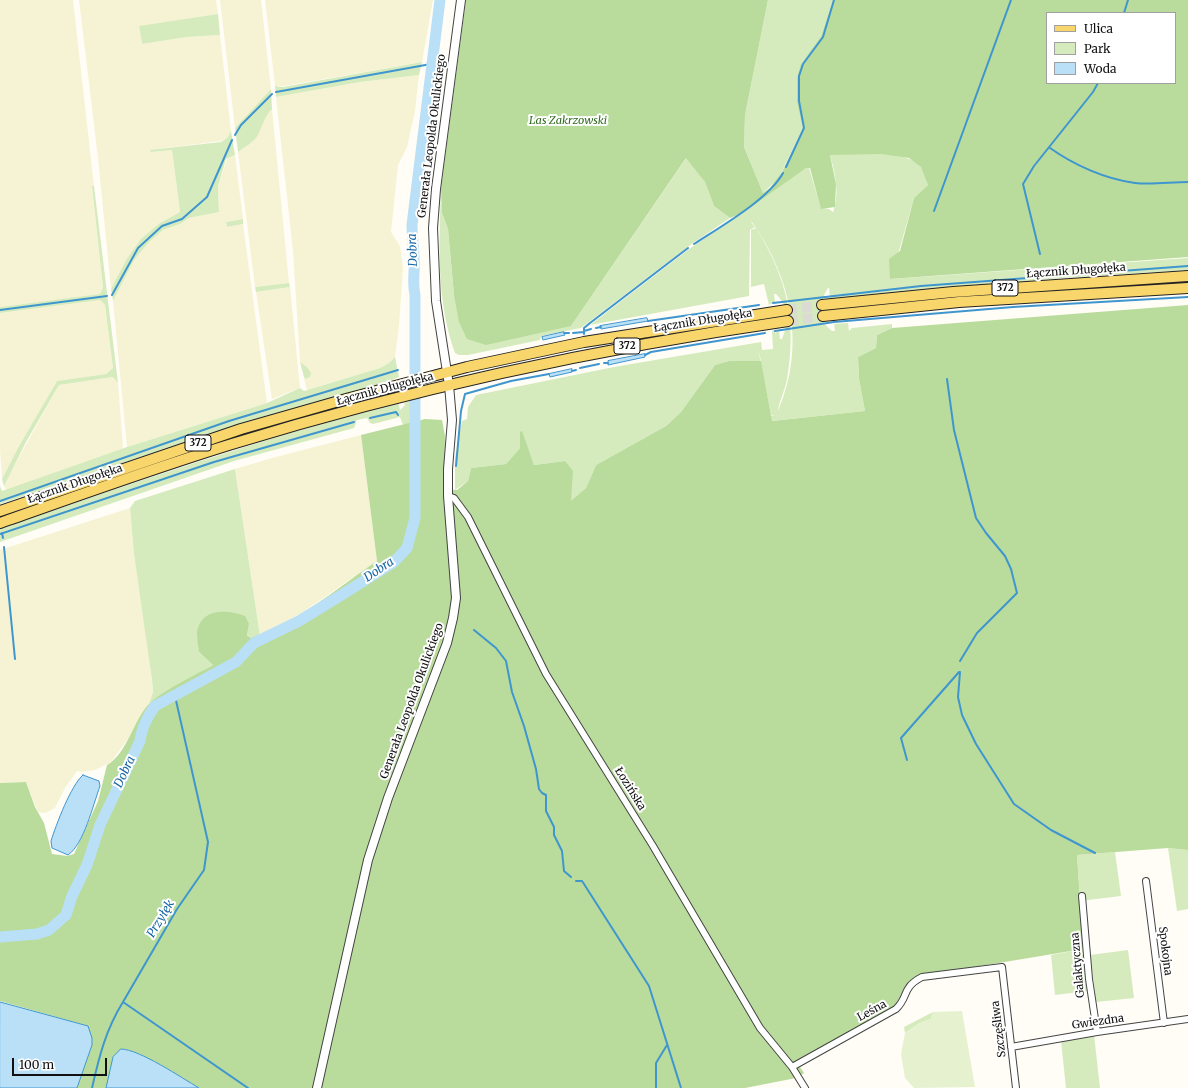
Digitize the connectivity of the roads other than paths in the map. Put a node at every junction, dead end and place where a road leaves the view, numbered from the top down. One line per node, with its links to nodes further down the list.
1 (461, 0): 8 (street, Generała Leopolda Okulickiego)
2 (1188, 276): 4 (main road, Łącznik Długołęka / 372)
3 (1188, 288): 6 (main road, 372)
4 (822, 305)
5 (786, 310): 8 (main road, Łącznik Długołęka / 372)
6 (823, 316)
7 (788, 321): 9 (main road, Łącznik Długołęka / 372)
8 (447, 372): 9 (street, Generała Leopolda Okulickiego); 11 (main road, Łącznik Długołęka / 372)
9 (449, 385): 10 (street, Generała Leopolda Okulickiego); 12 (main road, Łącznik Długołęka / 372)
10 (448, 496): 20 (street, Łozińska); 21 (street, Generała Leopolda Okulickiego)
11 (0, 511)
12 (0, 523)
13 (1146, 881): 17 (street, Spokojna)
14 (1082, 896): 18 (street, Galaktyczna)
15 (1002, 967): 19 (street, Szczęśliwa); 20 (street, Leśna)
16 (1188, 1019): 17 (street, Gwiezdna)
17 (1164, 1023): 18 (street, Gwiezdna)
18 (1097, 1032): 19 (street, Gwiezdna)
19 (1011, 1047): 23 (street, Szczęśliwa)
20 (792, 1067): 22 (street, Łozińska)
21 (317, 1088)
22 (805, 1088)
23 (1016, 1088)

